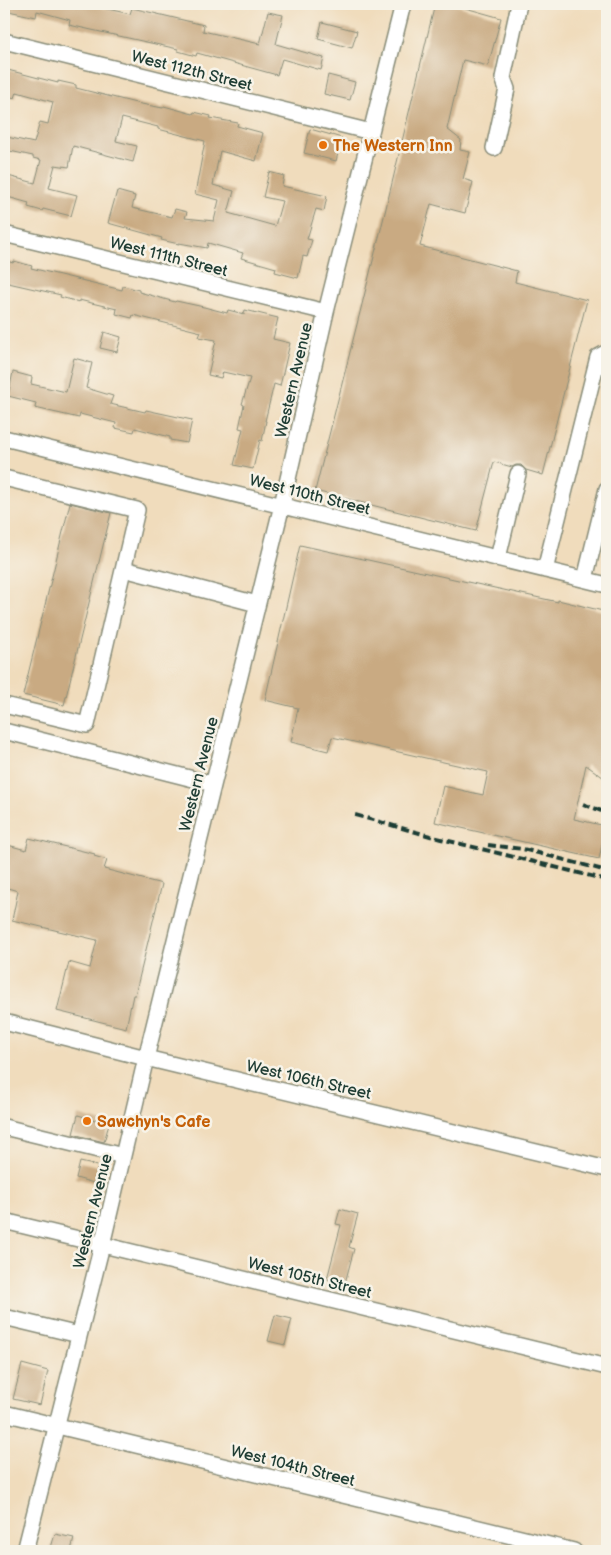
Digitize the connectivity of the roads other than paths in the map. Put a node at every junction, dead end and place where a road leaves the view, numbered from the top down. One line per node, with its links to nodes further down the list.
1 (403, 4): 4 (street, Western Avenue)
2 (519, 4): 5 (street)
3 (4, 41): 4 (street, West 112th Street)
4 (371, 132): 7 (street, Western Avenue)
5 (494, 148)
6 (4, 234): 7 (street, West 111th Street)
7 (326, 312): 13 (street, Western Avenue)
8 (607, 352): 16 (street)
9 (4, 438): 13 (street, West 110th Street)
10 (518, 474): 14 (street)
11 (4, 478): 15 (street)
12 (607, 489): 17 (street)
13 (282, 505): 14 (street, West 110th Street); 19 (street, Western Avenue)
14 (498, 558): 16 (street, West 110th Street)
15 (124, 569): 19 (street); 20 (street)
16 (545, 570): 17 (street, West 110th Street)
17 (585, 579): 18 (street, West 110th Street)
18 (607, 585)
19 (257, 604): 22 (street, Western Avenue)
20 (4, 705)
21 (4, 731): 22 (street)
22 (213, 784): 24 (street, Western Avenue)
23 (4, 1022): 24 (street, West 106th Street)
24 (146, 1058): 26 (street, Western Avenue); 27 (street, West 106th Street)
25 (4, 1127): 26 (street)
26 (123, 1156): 29 (street, Western Avenue)
27 (607, 1169)
28 (4, 1221): 29 (street, West 105th Street)
29 (102, 1245): 31 (street, Western Avenue); 32 (street, West 105th Street)
30 (4, 1317): 31 (street)
31 (79, 1335): 34 (street, Western Avenue)
32 (607, 1367)
33 (4, 1413): 34 (street, West 104th Street)
34 (56, 1426): 35 (street, Western Avenue); 36 (street, West 104th Street)
35 (25, 1551)
36 (574, 1551)

